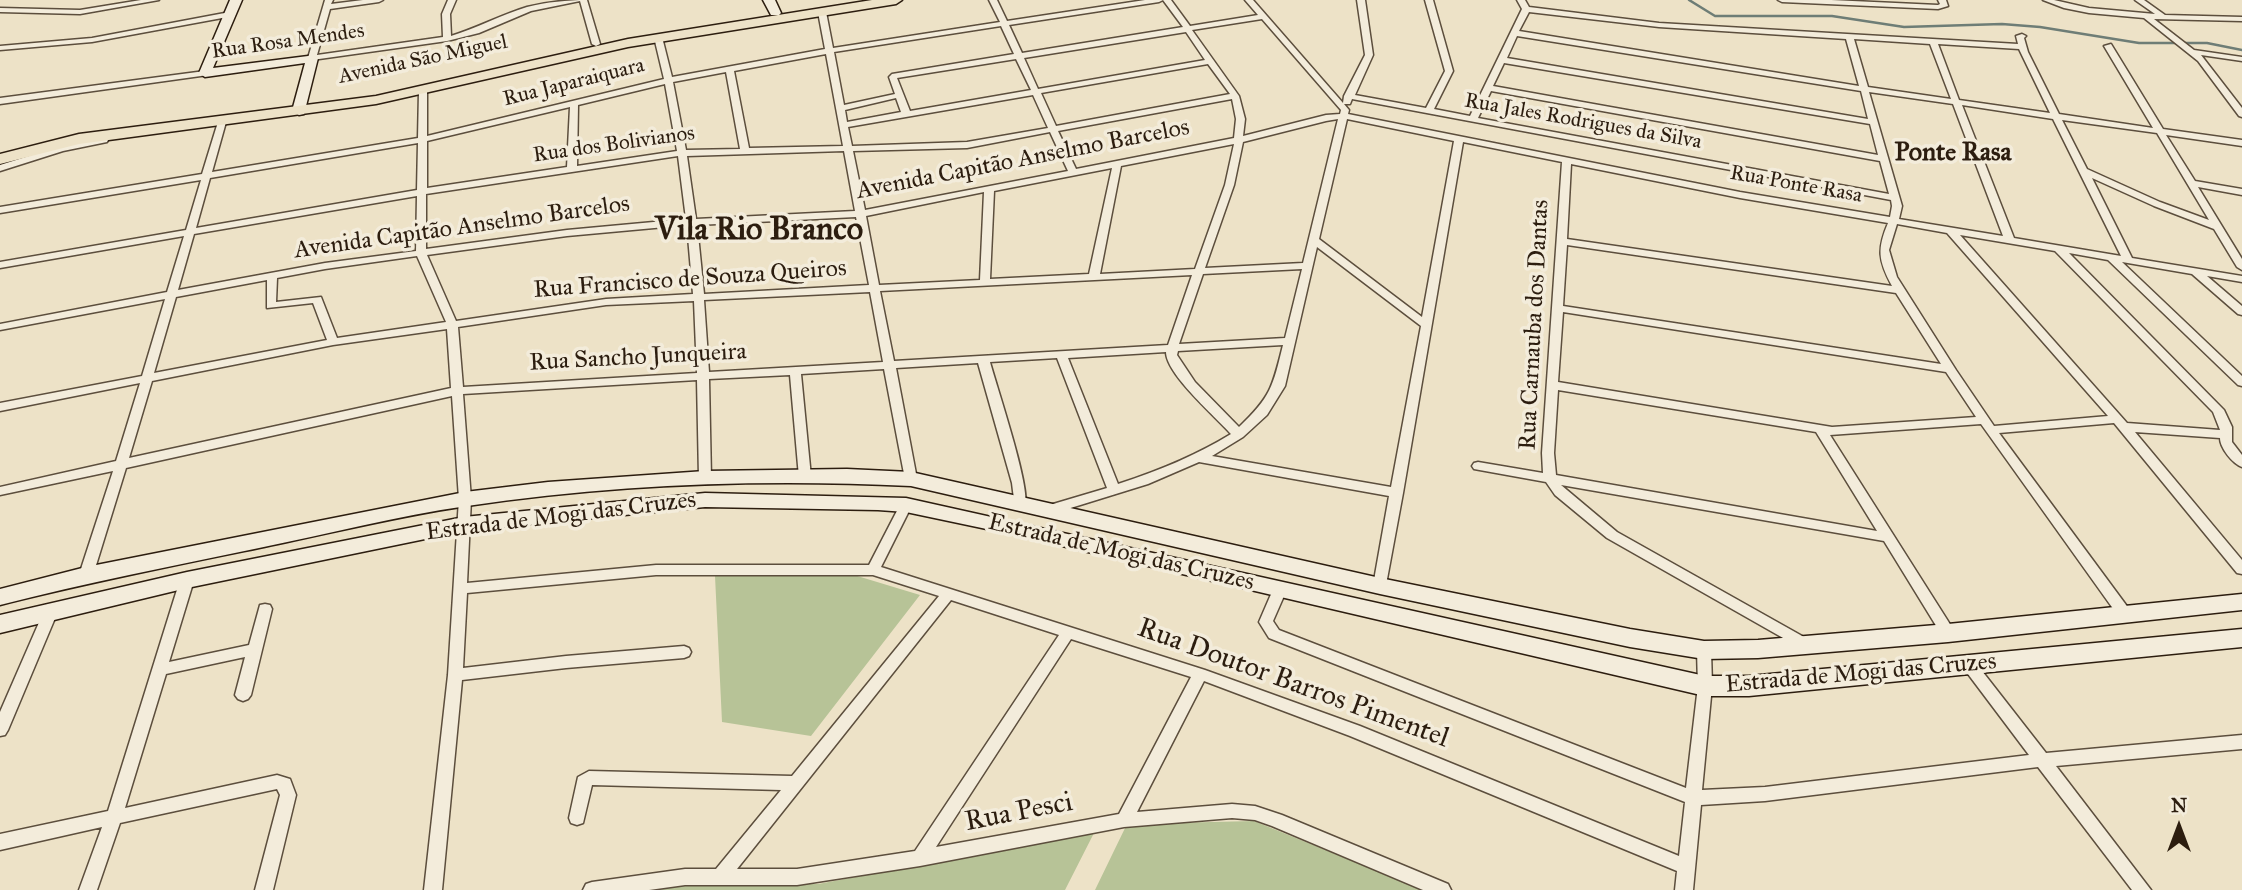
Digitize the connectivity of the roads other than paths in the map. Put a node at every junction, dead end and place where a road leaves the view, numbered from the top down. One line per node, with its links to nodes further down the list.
1 (155, 0): 24 (street)
2 (236, 0): 26 (main road)
3 (379, 0): 20 (street)
4 (452, 0): 37 (street)
5 (576, 0): 37 (street, Rua Rosa Mendes)
6 (583, 0): 39 (street)
7 (853, 0): 22 (main road, Avenida São Miguel)
8 (897, 0): 25 (main road, Avenida São Miguel)
9 (993, 0): 31 (street)
10 (1159, 0): 31 (street, Rua Japaraiquara)
11 (1167, 0): 32 (street)
12 (1249, 0): 29 (street)
13 (1361, 0): 60 (street)
14 (1429, 0): 67 (street)
15 (1521, 0): 23 (street)
16 (1782, 0): 19 (street)
17 (2047, 0): 27 (street)
18 (2139, 0): 28 (street)
19 (1847, 2): 21 (street)
20 (328, 3): 47 (street)
21 (1940, 4)
22 (772, 6): 39 (main road, Avenida São Miguel)
23 (1526, 9): 33 (street); 34 (street)
24 (0, 10)
25 (821, 12): 36 (main road, Avenida São Miguel); 43 (street)
26 (230, 14): 42 (street); 52 (main road)
27 (2145, 15): 28 (street); 44 (street)
28 (2162, 15): 30 (street)
29 (1262, 17): 32 (street); 69 (street)
30 (2242, 19)
31 (1005, 23): 43 (street, Rua Japaraiquara); 46 (street)
32 (1186, 29): 46 (street); 50 (street)
33 (1516, 33): 49 (street); 55 (street)
34 (1849, 35): 38 (street); 55 (street)
35 (2022, 36): 41 (street)
36 (659, 37): 45 (main road, Avenida São Miguel); 53 (street)
37 (447, 39): 47 (street, Rua Rosa Mendes)
38 (1932, 40): 41 (street); 63 (street)
39 (596, 44): 45 (main road); 65 (main road, Avenida São Miguel)
40 (2108, 46): 78 (street)
41 (2023, 47): 71 (street)
42 (0, 48)
43 (827, 51): 51 (street, Rua Japaraiquara); 66 (street)
44 (2194, 52): 48 (street); 64 (street)
45 (575, 55): 56 (main road, Avenida São Miguel)
46 (1019, 56): 57 (street); 58 (street)
47 (312, 58): 52 (main road, Rua Rosa Mendes); 65 (main road)
48 (2242, 59)
49 (1503, 60): 54 (street); 74 (street)
50 (1212, 61): 57 (street); 59 (street)
51 (730, 69): 53 (street, Rua Japaraiquara); 84 (street)
52 (205, 73): 61 (street, Rua Rosa Mendes)
53 (670, 80): 62 (street, Rua Japaraiquara); 86 (street)
54 (1489, 88): 72 (street); 88 (street)
55 (1864, 89): 63 (street); 74 (street)
56 (423, 91): 65 (main road, Avenida São Miguel); 80 (street)
57 (1034, 91): 68 (street); 77 (street)
58 (900, 95): 66 (street); 68 (street)
59 (1235, 96): 77 (street, Rua dos Bolivianos); 81 (street)
60 (1348, 96): 67 (street, Rua Jales Rodrigues da Silva); 69 (street)
61 (0, 101)
62 (574, 103): 80 (street, Rua Japaraiquara); 92 (street)
63 (1956, 103): 71 (street); 108 (street)
64 (2238, 103): 70 (street)
65 (300, 108): 73 (main road, Avenida São Miguel); 85 (main road, Avenida São Miguel)
66 (840, 108): 75 (street)
67 (1428, 111): 72 (street, Rua Jales Rodrigues da Silva)
68 (906, 113): 75 (street)
69 (1345, 113): 79 (street, Rua Ponte Rasa); 81 (street, Avenida Capitão Anselmo Barcelos); 109 (street)
70 (2242, 114)
71 (2058, 116): 78 (street); 93 (street)
72 (1474, 120): 100 (street, Rua Jales Rodrigues da Silva)
73 (222, 122): 76 (main road, Avenida São Miguel); 95 (street)
74 (1872, 122): 88 (street)
75 (843, 125): 83 (street)
76 (163, 128): 87 (main road, Avenida São Miguel); 91 (street, Avenida São Miguel)
77 (1054, 131): 83 (street, Rua dos Bolivianos); 94 (street)
78 (2159, 131): 82 (street); 96 (street)
79 (1459, 139): 89 (street, Rua Ponte Rasa); 131 (street)
80 (422, 140): 95 (street, Rua Japaraiquara); 98 (street)
81 (1239, 140): 90 (street, Avenida Capitão Anselmo Barcelos); 119 (street)
82 (2242, 143)
83 (846, 149): 84 (street, Rua dos Bolivianos); 102 (street)
84 (746, 150): 86 (street, Rua dos Bolivianos)
85 (0, 152)
86 (682, 153): 92 (street, Rua dos Bolivianos); 104 (street)
87 (0, 159)
88 (1884, 159): 100 (street)
89 (1567, 161): 103 (street, Rua Ponte Rasa); 110 (street, Rua Carnauba dos Dantas)
90 (1117, 164): 94 (street, Avenida Capitão Anselmo Barcelos); 121 (street)
91 (0, 168)
92 (572, 169): 98 (street, Rua dos Bolivianos)
93 (2084, 171): 105 (street); 114 (street)
94 (1073, 173): 97 (street, Avenida Capitão Anselmo Barcelos)
95 (206, 176): 101 (street, Rua Japaraiquara); 107 (street)
96 (2190, 183): 99 (street); 105 (street)
97 (989, 189): 102 (street, Avenida Capitão Anselmo Barcelos); 123 (street)
98 (422, 191): 107 (street, Rua dos Bolivianos); 112 (street)
99 (2242, 192)
100 (1894, 198): 103 (street)
101 (0, 210)
102 (859, 214): 104 (street, Avenida Capitão Anselmo Barcelos); 124 (street)
103 (1895, 221): 106 (street, Rua Ponte Rasa); 125 (street)
104 (690, 222): 112 (street, Avenida Capitão Anselmo Barcelos); 127 (street)
105 (2215, 226): 117 (street)
106 (1950, 230): 108 (street, Rua Ponte Rasa); 147 (street)
107 (189, 231): 115 (street, Rua dos Bolivianos); 126 (street)
108 (2009, 239): 111 (street, Rua Ponte Rasa)
109 (1315, 241): 116 (street); 131 (street)
110 (1561, 242): 125 (street); 128 (street, Rua Carnauba dos Dantas)
111 (2057, 247): 113 (street, Rua Ponte Rasa); 151 (street)
112 (421, 253): 120 (street, Avenida Capitão Anselmo Barcelos); 130 (street)
113 (2110, 257): 114 (street, Rua Ponte Rasa); 143 (street)
114 (2128, 260): 118 (street, Rua Ponte Rasa)
115 (0, 265)
116 (1307, 266): 119 (street, Rua Francisco de Souza Queiros); 133 (street)
117 (2242, 267)
118 (2195, 271): 122 (street, Rua Ponte Rasa); 129 (street)
119 (1200, 272): 121 (street, Rua Francisco de Souza Queiros); 135 (street)
120 (272, 275): 126 (street, Avenida Capitão Anselmo Barcelos); 134 (street)
121 (1094, 277): 123 (street, Rua Francisco de Souza Queiros)
122 (2242, 279)
123 (985, 282): 124 (street, Rua Francisco de Souza Queiros)
124 (873, 288): 127 (street, Rua Francisco de Souza Queiros); 138 (street)
125 (1900, 290): 139 (street)
126 (174, 294): 132 (street, Avenida Capitão Anselmo Barcelos); 142 (street)
127 (699, 296): 130 (street, Rua Francisco de Souza Queiros); 141 (street)
128 (1558, 308): 139 (street); 144 (street, Rua Carnauba dos Dantas)
129 (2242, 312)
130 (452, 323): 134 (street, Rua Francisco de Souza Queiros); 145 (street)
131 (1425, 324): 162 (street)
132 (0, 327)
133 (1289, 341): 135 (street, Rua Sancho Junqueira); 150 (street)
134 (333, 342): 142 (street, Rua Francisco de Souza Queiros)
135 (1172, 348): 136 (street, Rua Sancho Junqueira); 150 (street)
136 (1060, 355): 137 (street, Rua Sancho Junqueira); 160 (street)
137 (983, 359): 138 (street, Rua Sancho Junqueira); 164 (street)
138 (888, 365): 140 (street, Rua Sancho Junqueira); 158 (street)
139 (1950, 369): 148 (street)
140 (795, 370): 141 (street, Rua Sancho Junqueira); 156 (street)
141 (704, 376): 145 (street, Rua Sancho Junqueira); 157 (street)
142 (146, 377): 146 (street, Rua Francisco de Souza Queiros); 154 (street)
143 (2242, 383)
144 (1552, 385): 149 (street); 159 (street, Rua Carnauba dos Dantas)
145 (456, 391): 154 (street, Rua Sancho Junqueira); 163 (street)
146 (0, 407)
147 (2120, 423): 148 (street); 151 (street); 169 (street)
148 (1987, 425): 149 (street); 181 (street)
149 (1821, 430): 168 (street)
150 (1238, 434): 152 (street)
151 (2225, 434): 153 (street)
152 (1199, 458): 160 (street); 162 (street)
153 (2242, 463)
154 (122, 465): 161 (street, Rua Sancho Junqueira); 171 (street)
155 (1478, 466): 159 (street)
156 (805, 477): 157 (main road, Estrada de Mogi das Cruzes); 158 (main road, Estrada de Mogi das Cruzes)
157 (705, 478): 163 (main road, Estrada de Mogi das Cruzes)
158 (911, 479): 164 (main road, Estrada de Mogi das Cruzes)
159 (1550, 479): 168 (street); 186 (street, Rua Carnauba dos Dantas)
160 (1114, 489): 166 (street)
161 (0, 491)
162 (1397, 493): 173 (street)
163 (465, 499): 167 (street); 171 (main road, Estrada de Mogi das Cruzes)
164 (1020, 504): 166 (main road, Estrada de Mogi das Cruzes)
165 (906, 505): 167 (main road, Estrada de Mogi das Cruzes); 170 (street); 175 (main road, Estrada de Mogi das Cruzes)
166 (1046, 511): 173 (main road, Estrada de Mogi das Cruzes)
167 (464, 524): 172 (main road, Estrada de Mogi das Cruzes); 174 (street)
168 (1886, 537): 184 (street)
169 (2242, 569)
170 (873, 570): 174 (street, Rua Doutor Barros Pimentel); 176 (street, Rua Doutor Barros Pimentel)
171 (86, 575): 177 (main road, Estrada de Mogi das Cruzes)
172 (187, 580): 180 (main road, Estrada de Mogi das Cruzes); 191 (street)
173 (1380, 586): 188 (main road, Estrada de Mogi das Cruzes)
174 (459, 589): 193 (street)
175 (1280, 589): 194 (main road, Estrada de Mogi das Cruzes); 201 (street)
176 (949, 593): 183 (street, Rua Doutor Barros Pimentel); 200 (street)
177 (0, 597)
178 (2242, 601): 181 (main road, Estrada de Mogi das Cruzes)
179 (265, 609): 187 (street)
180 (51, 611): 182 (main road, Estrada de Mogi das Cruzes); 196 (street)
181 (2124, 614): 184 (main road, Estrada de Mogi das Cruzes)
182 (0, 624)
183 (1068, 632): 192 (street, Rua Doutor Barros Pimentel); 206 (street)
184 (1948, 633): 186 (main road, Estrada de Mogi das Cruzes)
185 (2242, 638): 190 (main road, Estrada de Mogi das Cruzes)
186 (1806, 645): 188 (main road, Estrada de Mogi das Cruzes)
187 (255, 649): 191 (street); 195 (street)
188 (1704, 650): 194 (street)
189 (684, 652): 193 (street)
190 (1970, 666): 194 (main road, Estrada de Mogi das Cruzes); 198 (street)
191 (162, 669): 202 (street)
192 (1200, 674): 204 (street); 207 (street, Rua Doutor Barros Pimentel)
193 (456, 676): 211 (street)
194 (1705, 686): 201 (street)
195 (243, 695)
196 (0, 730)
197 (2242, 742): 198 (street)
198 (2042, 760): 201 (street); 215 (street)
199 (273, 782): 202 (street); 210 (street)
200 (795, 783): 203 (street); 208 (street)
201 (1694, 798): 207 (street)
202 (114, 818): 205 (street); 209 (street)
203 (577, 818)
204 (1124, 820): 206 (street, Rua Pesci); 213 (street, Rua Pesci)
205 (0, 842)
206 (920, 858): 208 (street, Rua Pesci)
207 (1687, 867): 214 (street)
208 (720, 877): 212 (street, Rua Pesci)
209 (88, 890)
210 (264, 890)
211 (433, 890)
212 (592, 890)
213 (1442, 890)
214 (1684, 890)
215 (2142, 890)

